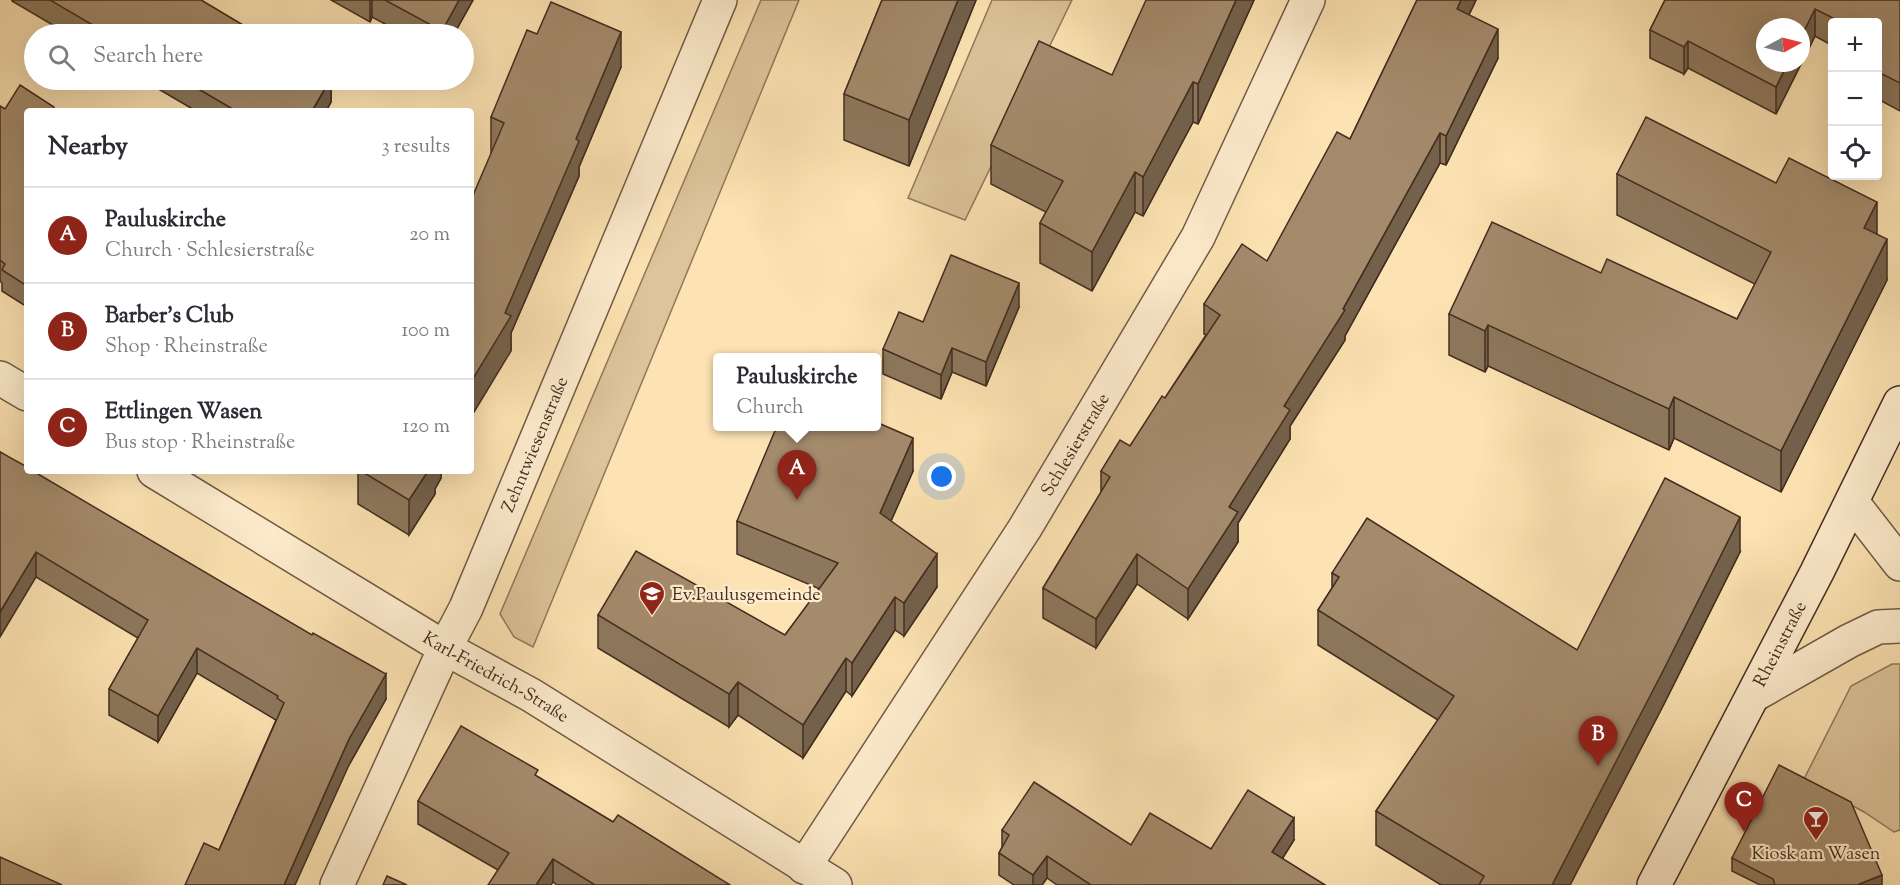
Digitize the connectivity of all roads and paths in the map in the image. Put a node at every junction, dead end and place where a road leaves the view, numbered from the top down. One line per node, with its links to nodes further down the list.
1 (720, 0): 10 (street, Zehntwiesenstraße)
2 (1308, 0): 12 (street, Schlesierstraße)
3 (0, 378): 4 (street)
4 (24, 392)
5 (1899, 409): 7 (street, Rheinstraße)
6 (159, 474): 10 (street, Karl-Friedrich-Straße)
7 (1852, 502): 8 (street); 11 (street, Rheinstraße)
8 (1900, 564)
9 (1900, 626): 11 (street)
10 (445, 648): 12 (street, Karl-Friedrich-Straße); 13 (street, Zehntwiesenstraße)
11 (1754, 695): 15 (street, Rheinstraße)
12 (804, 867): 14 (street, Karl-Friedrich-Straße)
13 (337, 885)
14 (834, 885)
15 (1654, 885)

